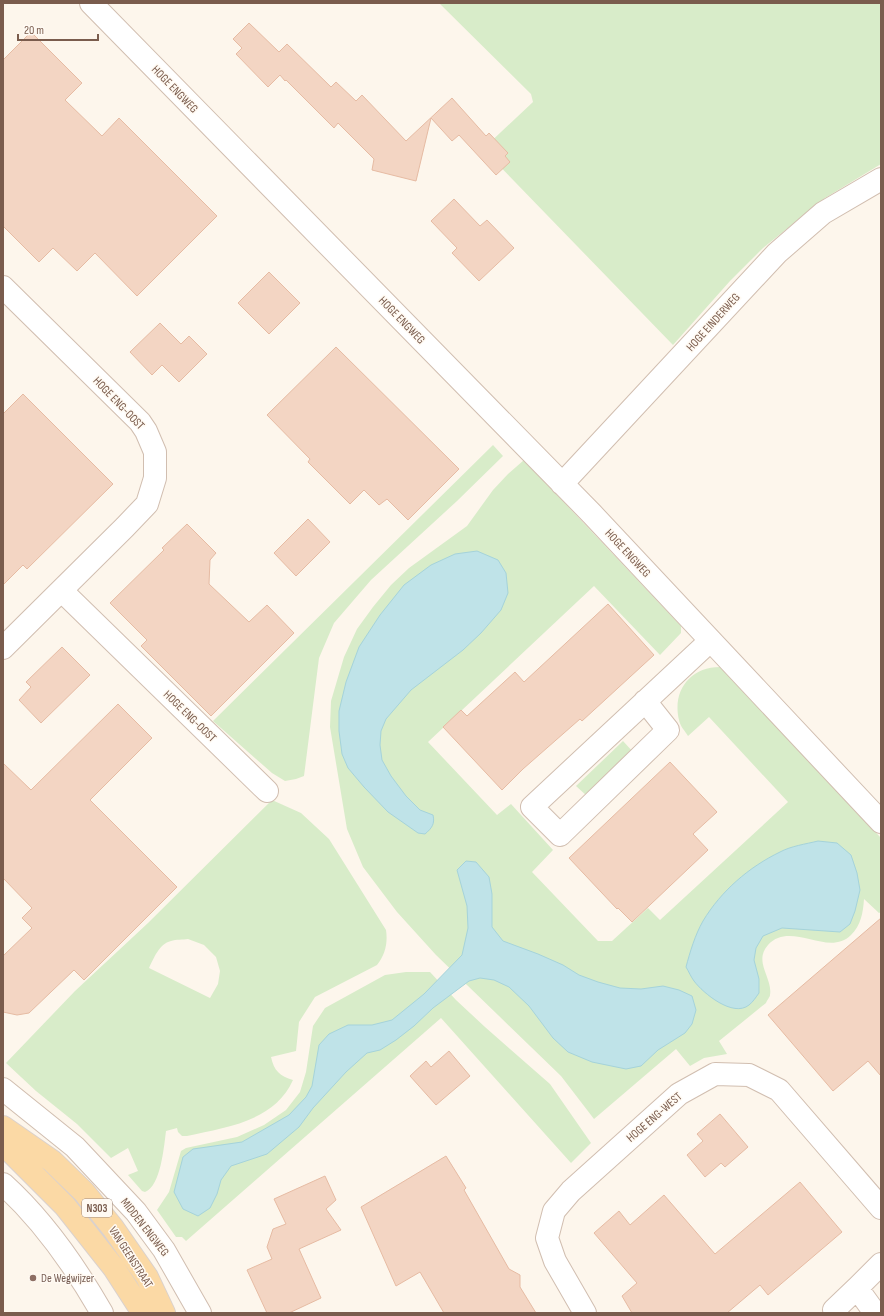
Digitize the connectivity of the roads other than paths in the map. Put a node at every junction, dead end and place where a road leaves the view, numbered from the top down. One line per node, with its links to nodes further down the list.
1 (91, 3): 4 (street, HOGE ENGWEG)
2 (881, 179): 4 (street, HOGE EINDERWEG)
3 (3, 287): 5 (street, HOGE ENG-OOST)
4 (562, 484): 6 (street, HOGE ENGWEG)
5 (62, 590): 7 (street, HOGE ENG-OOST); 9 (street, HOGE ENG-OOST)
6 (710, 641): 8 (street); 10 (street, HOGE ENGWEG)
7 (3, 648)
8 (645, 701): 8 (street)
9 (267, 791)
10 (881, 822)
11 (3, 1089): 22 (street, MIDDEN ENGWEG)
12 (3, 1127): 21 (main road, VAN GEENSTRAAT / N303)
13 (3, 1144): 20 (main road, VAN GEENSTRAAT / N303)
14 (3, 1184): 19 (street)
15 (881, 1208): 23 (street, HOGE ENG-WEST)
16 (881, 1264): 17 (street)
17 (857, 1288): 18 (street); 24 (street)
18 (834, 1310)
19 (102, 1313)
20 (143, 1313)
21 (164, 1313)
22 (200, 1313)
23 (585, 1313)
24 (875, 1313)

